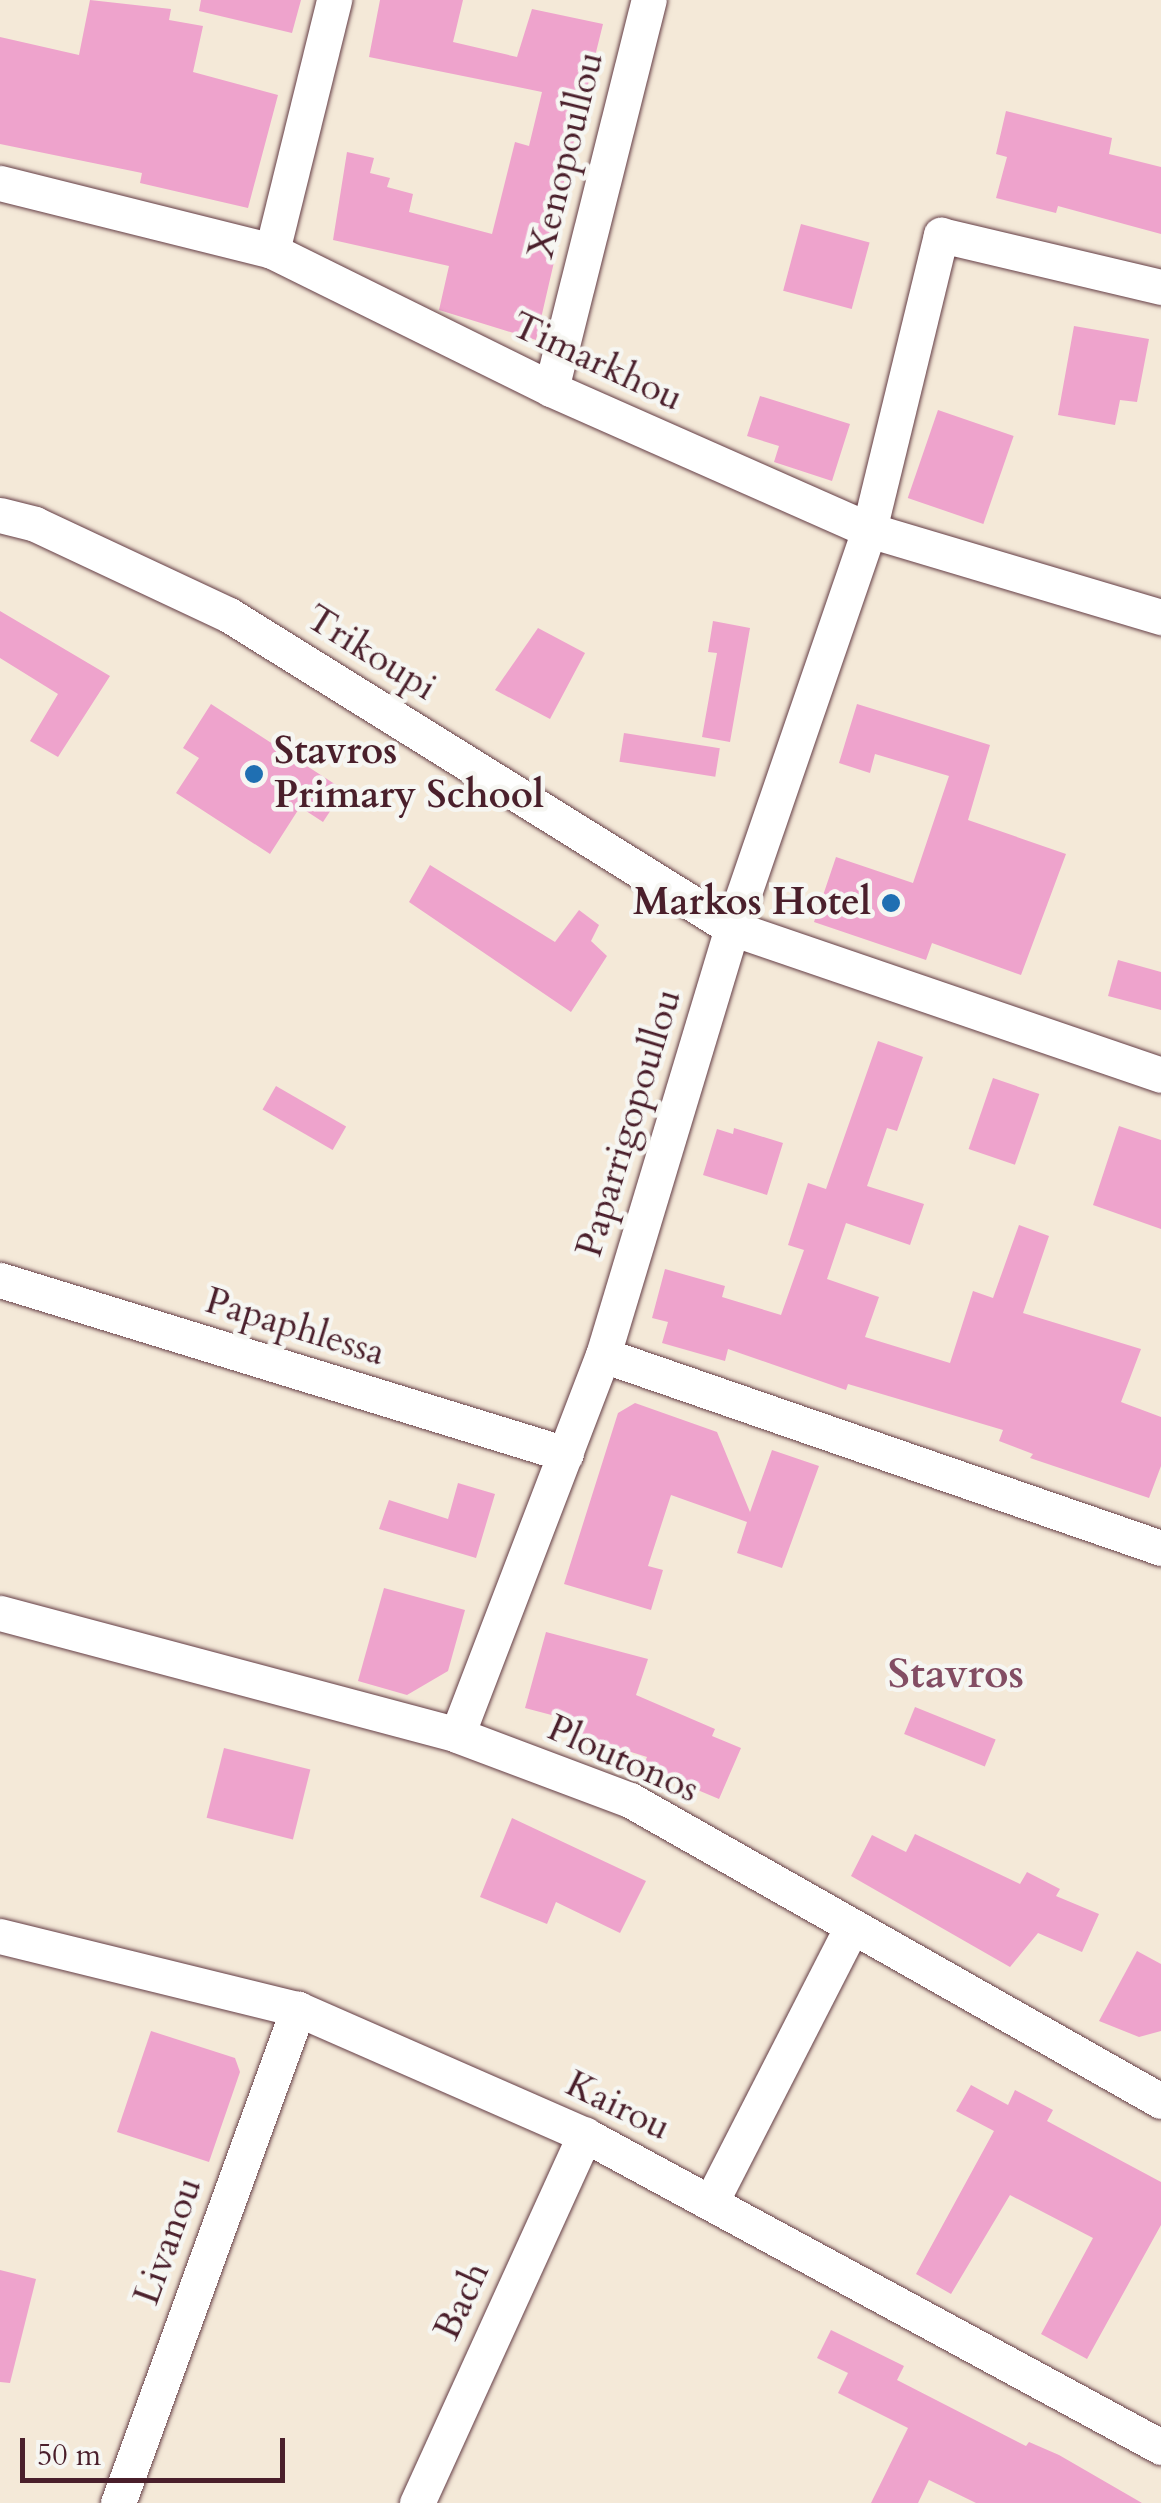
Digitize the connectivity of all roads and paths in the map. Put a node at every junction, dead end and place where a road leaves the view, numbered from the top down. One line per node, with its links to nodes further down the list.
1 (334, 0): 4 (street)
2 (649, 0): 6 (street, Xenopoullou)
3 (0, 183): 4 (street, Timarkhou)
4 (272, 251): 6 (street, Timarkhou)
5 (1161, 287): 8 (street, Paparrigopoullou)
6 (551, 390): 8 (street, Timarkhou)
7 (0, 515): 10 (street, Trikoupi)
8 (869, 530): 9 (street, Timarkhou); 10 (street, Paparrigopoullou)
9 (1161, 616)
10 (732, 928): 11 (street, Trikoupi); 13 (street, Paparrigopoullou)
11 (1161, 1075)
12 (0, 1280): 14 (street, Papaphlessa)
13 (603, 1355): 14 (street, Paparrigopoullou); 15 (street)
14 (566, 1454): 17 (street, Paparrigopoullou)
15 (1161, 1548)
16 (0, 1612): 17 (street, Ploutonos)
17 (457, 1735): 18 (street, Ploutonos)
18 (850, 1930): 21 (street, Ploutonos); 23 (street)
19 (0, 1938): 20 (street, Kairou)
20 (298, 2009): 22 (street, Kairou); 26 (street, Livanou)
21 (1161, 2102)
22 (586, 2135): 23 (street, Kairou); 25 (street, Bach)
23 (712, 2200): 24 (street, Kairou)
24 (1161, 2448)
25 (425, 2500)
26 (118, 2503)

